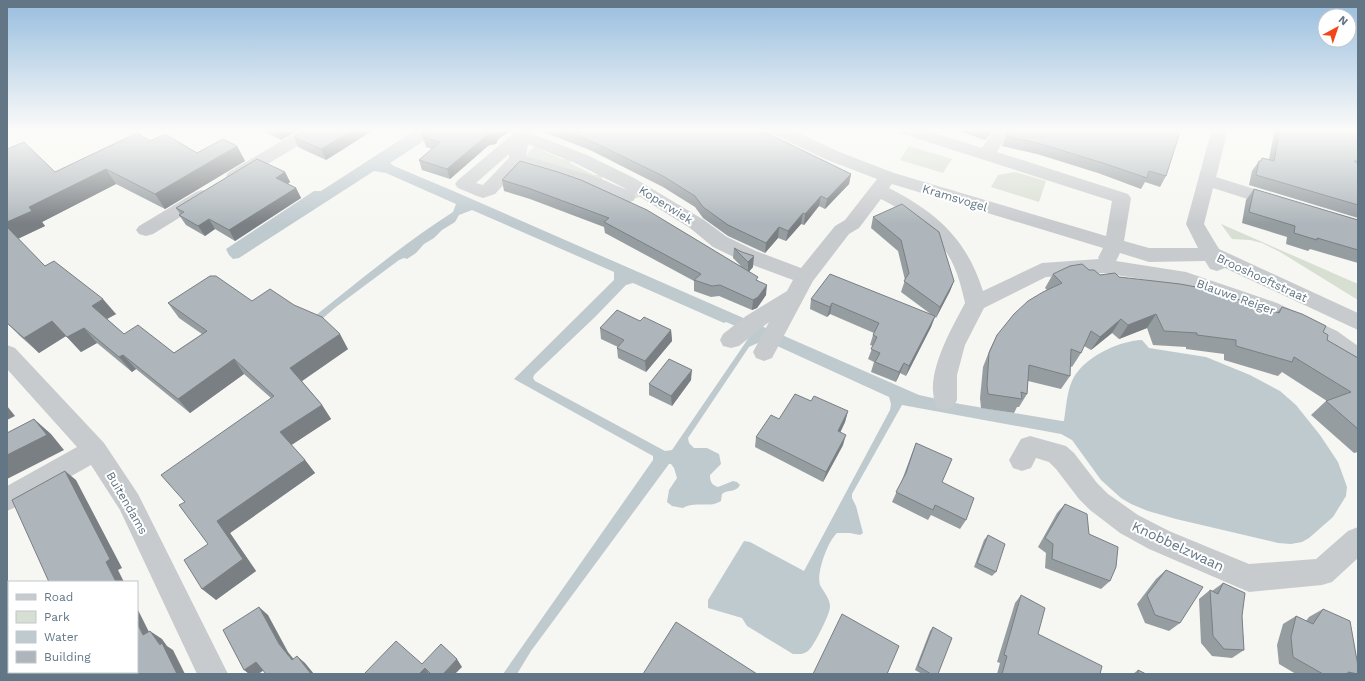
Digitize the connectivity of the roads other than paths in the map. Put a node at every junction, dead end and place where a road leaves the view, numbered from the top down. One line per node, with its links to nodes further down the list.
1 (260, 161): 12 (street)
2 (491, 161): 3 (street)
3 (515, 161)
4 (523, 161): 13 (street, Koperwiek)
5 (585, 161): 13 (street, Koperwiek)
6 (841, 161): 10 (street, Kramsvogel)
7 (1008, 161): 14 (street)
8 (1211, 161): 9 (street)
9 (1206, 180): 11 (street); 15 (street)
10 (883, 184): 14 (street, Kramsvogel); 17 (street); 18 (street)
11 (1297, 208)
12 (146, 230)
13 (720, 242): 17 (street, Koperwiek)
14 (1114, 245): 15 (street); 16 (street)
15 (1212, 254): 19 (street, Brooshooftstraat); 21 (street, Brooshooftstraat)
16 (1104, 266): 18 (street, Blauwe Reiger); 24 (street, Blauwe Reiger)
17 (801, 286): 20 (street); 22 (street)
18 (976, 303): 25 (street)
19 (1358, 322)
20 (743, 331)
21 (1358, 339)
22 (769, 342)
23 (7, 354): 26 (street, Buitendams)
24 (1358, 357)
25 (945, 400)
26 (95, 450): 28 (street); 30 (street, Buitendams)
27 (1022, 460): 29 (street, Knobbelzwaan)
28 (7, 499)
29 (1358, 540)
30 (213, 674)

